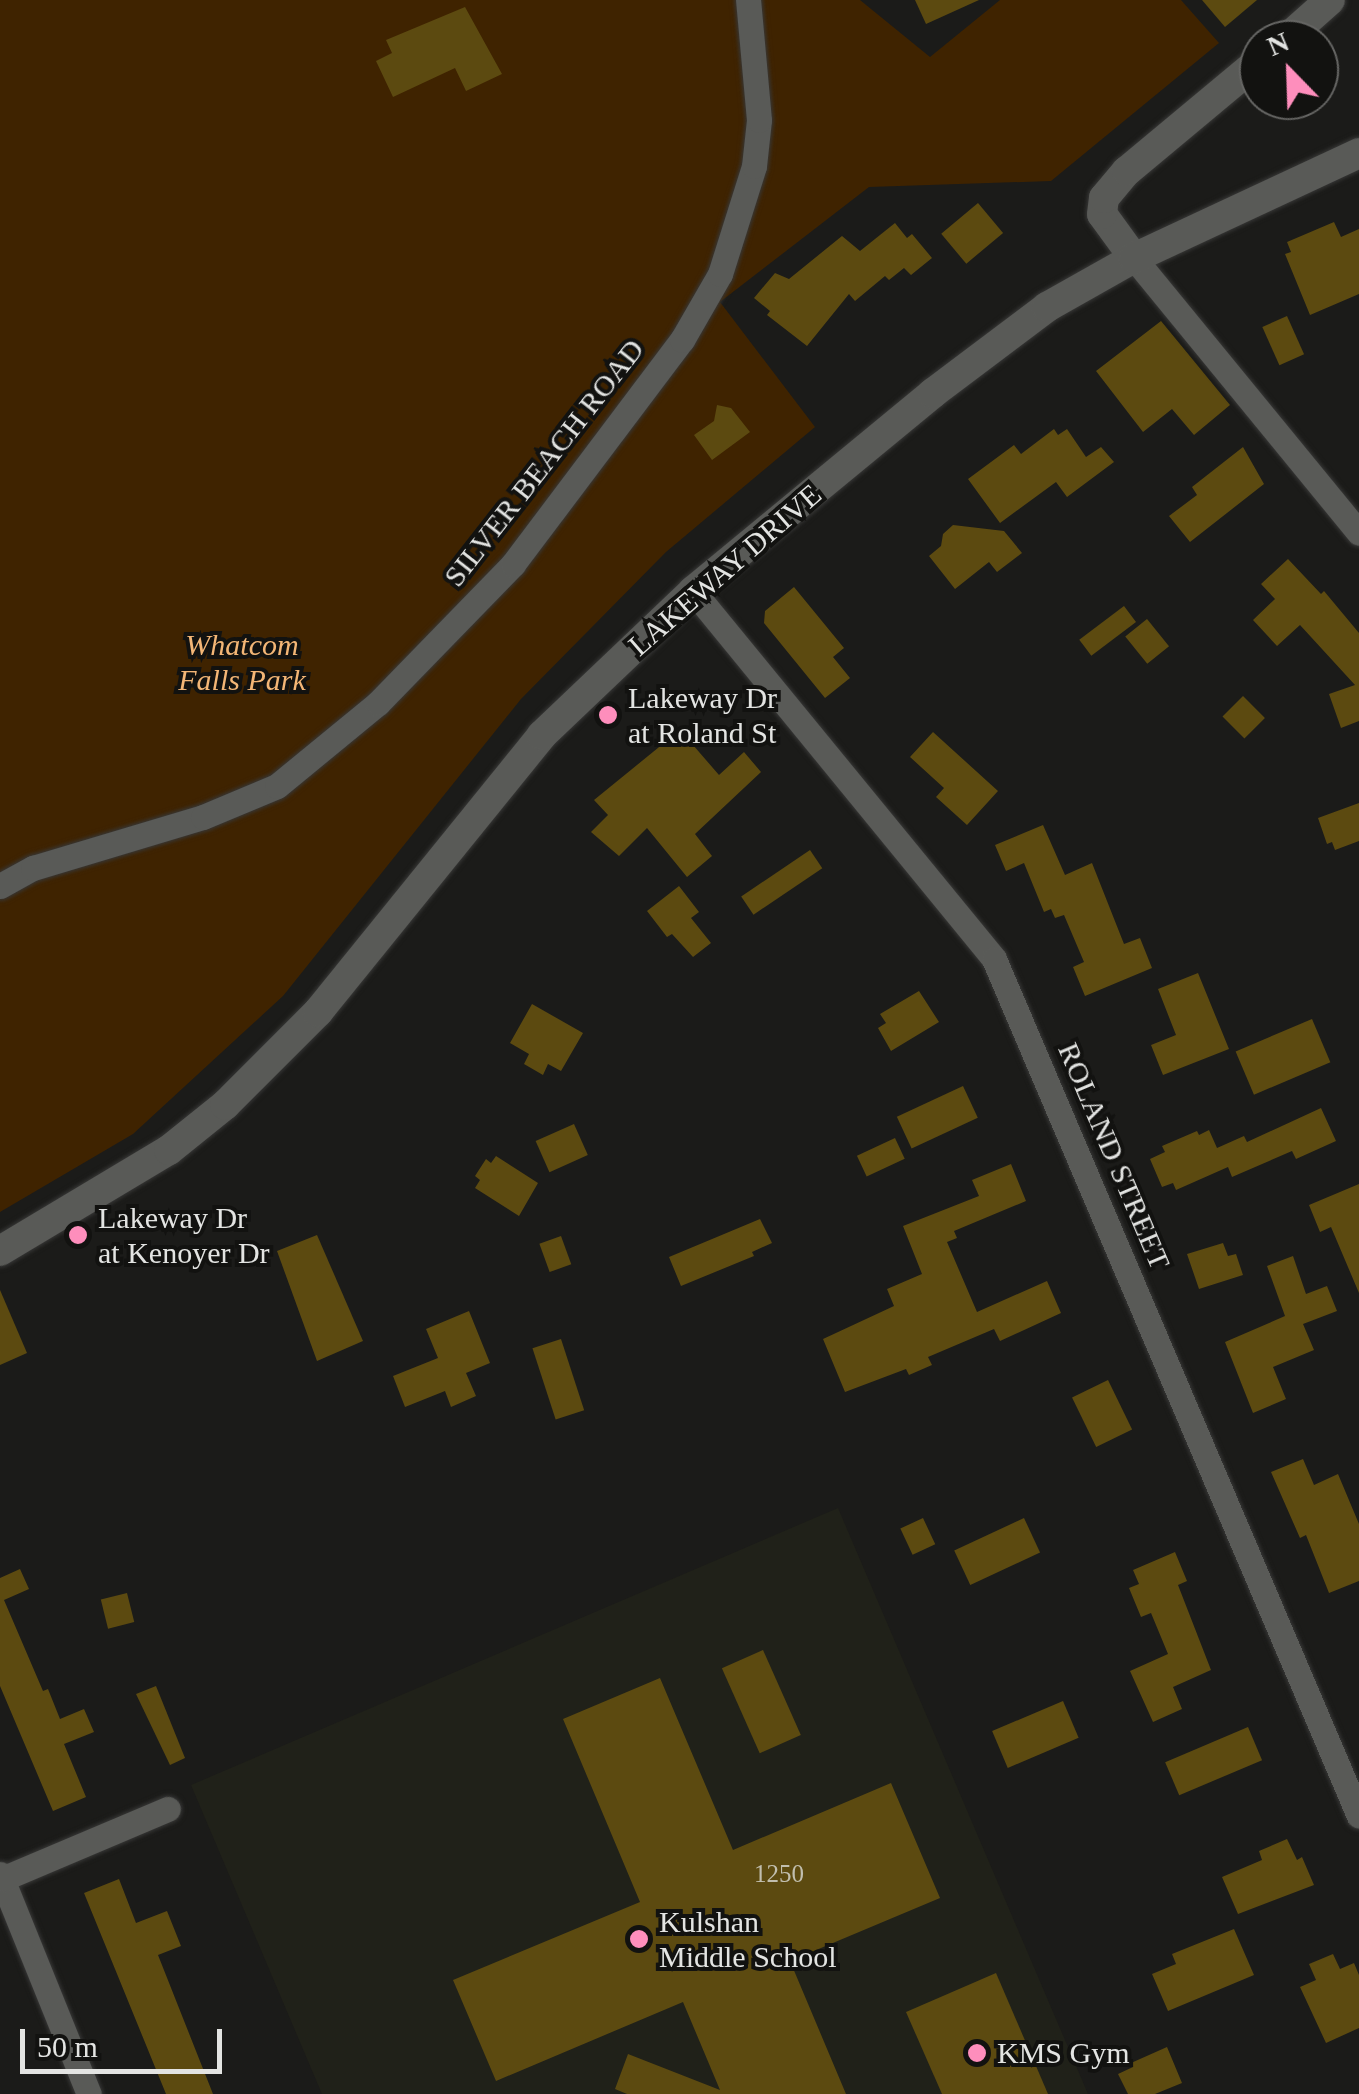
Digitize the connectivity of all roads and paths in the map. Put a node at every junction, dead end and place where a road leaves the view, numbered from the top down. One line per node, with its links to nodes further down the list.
1 (748, 0): 9 (street, SILVER BEACH ROAD)
2 (1330, 0): 3 (main road)
3 (1308, 20)
4 (1239, 78): 6 (main road)
5 (1359, 153): 6 (main road, LAKEWAY DRIVE)
6 (1134, 258): 7 (street); 8 (main road, LAKEWAY DRIVE)
7 (1359, 534)
8 (694, 592): 10 (main road, LAKEWAY DRIVE); 12 (street, ROLAND STREET)
9 (0, 886)
10 (0, 1251)
11 (168, 1809): 13 (street)
12 (1359, 1816)
13 (1, 1876): 14 (street)
14 (89, 2094)

